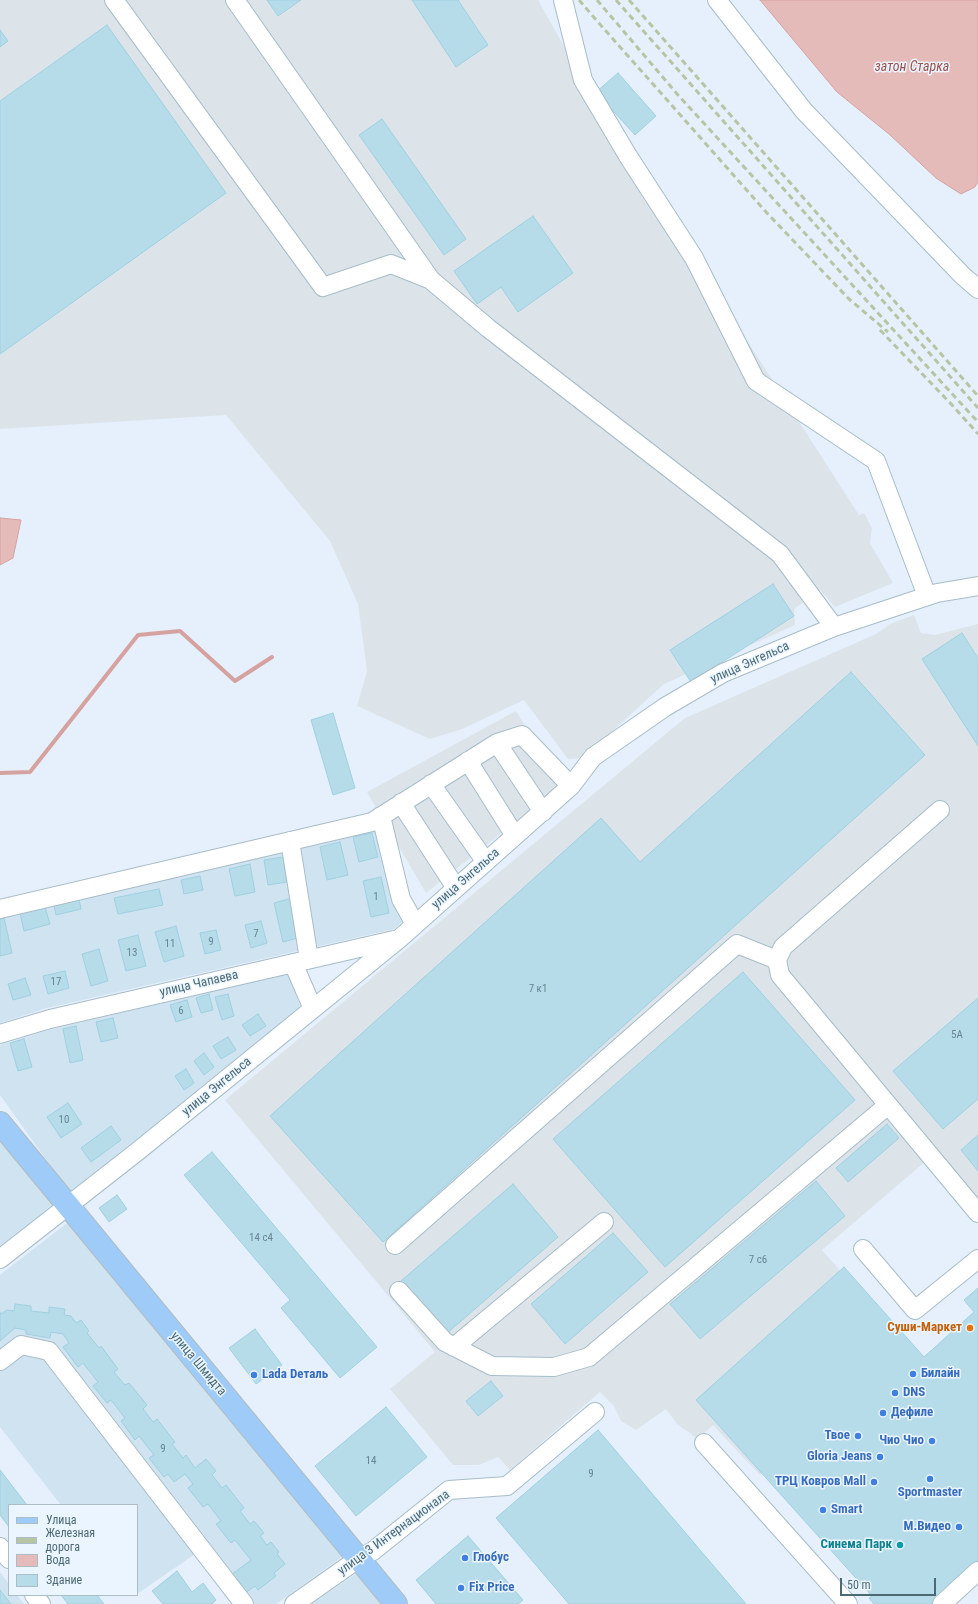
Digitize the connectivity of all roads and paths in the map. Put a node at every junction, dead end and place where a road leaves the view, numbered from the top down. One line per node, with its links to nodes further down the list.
1 (114, 0): 5 (street)
2 (235, 0): 5 (street)
3 (563, 0): 8 (street)
4 (717, 0): 6 (street)
5 (431, 280): 9 (street)
6 (978, 289)
7 (978, 586): 8 (street, улица Энгельса)
8 (927, 596): 9 (street, улица Энгельса)
9 (834, 627): 13 (street, улица Энгельса)
10 (497, 743): 11 (street); 13 (street); 16 (street)
11 (468, 762): 12 (street); 18 (street)
12 (431, 784): 14 (street); 20 (street)
13 (571, 786): 16 (street, улица Энгельса)
14 (401, 804): 17 (street); 21 (street)
15 (940, 810): 25 (street)
16 (543, 812): 18 (street, улица Энгельса)
17 (381, 816): 19 (street); 23 (street)
18 (515, 836): 20 (street, улица Энгельса)
19 (290, 841): 22 (street); 26 (street)
20 (486, 862): 21 (street, улица Энгельса)
21 (456, 888): 23 (street, улица Энгельса)
22 (0, 909)
23 (415, 924): 24 (street, улица Энгельса)
24 (399, 939): 26 (street, улица Чапаева); 27 (street, улица Энгельса)
25 (777, 960): 29 (street); 34 (street)
26 (300, 961): 27 (street); 28 (street, улица Чапаева)
27 (313, 1009): 31 (street, улица Энгельса)
28 (0, 1034)
29 (888, 1105): 32 (street); 39 (street)
30 (0, 1123): 31 (main road, улица Шмидта)
31 (67, 1206): 37 (street, улица Энгельса); 45 (main road, улица Шмидта)
32 (978, 1213)
33 (604, 1222): 39 (street)
34 (395, 1245)
35 (863, 1249): 36 (street)
36 (978, 1259)
37 (0, 1260)
38 (399, 1292): 39 (street)
39 (454, 1347)
40 (0, 1361): 49 (street)
41 (596, 1412): 45 (street, улица 3 Интернационала)
42 (704, 1443): 52 (street)
43 (0, 1547): 44 (street)
44 (8, 1559)
45 (358, 1559): 50 (street, улица 3 Интернационала); 51 (main road, улица Шмидта)
46 (978, 1571): 53 (street)
47 (35, 1596): 48 (street)
48 (41, 1604)
49 (244, 1604)
50 (294, 1604)
51 (396, 1604)
52 (848, 1604)
53 (942, 1604)

